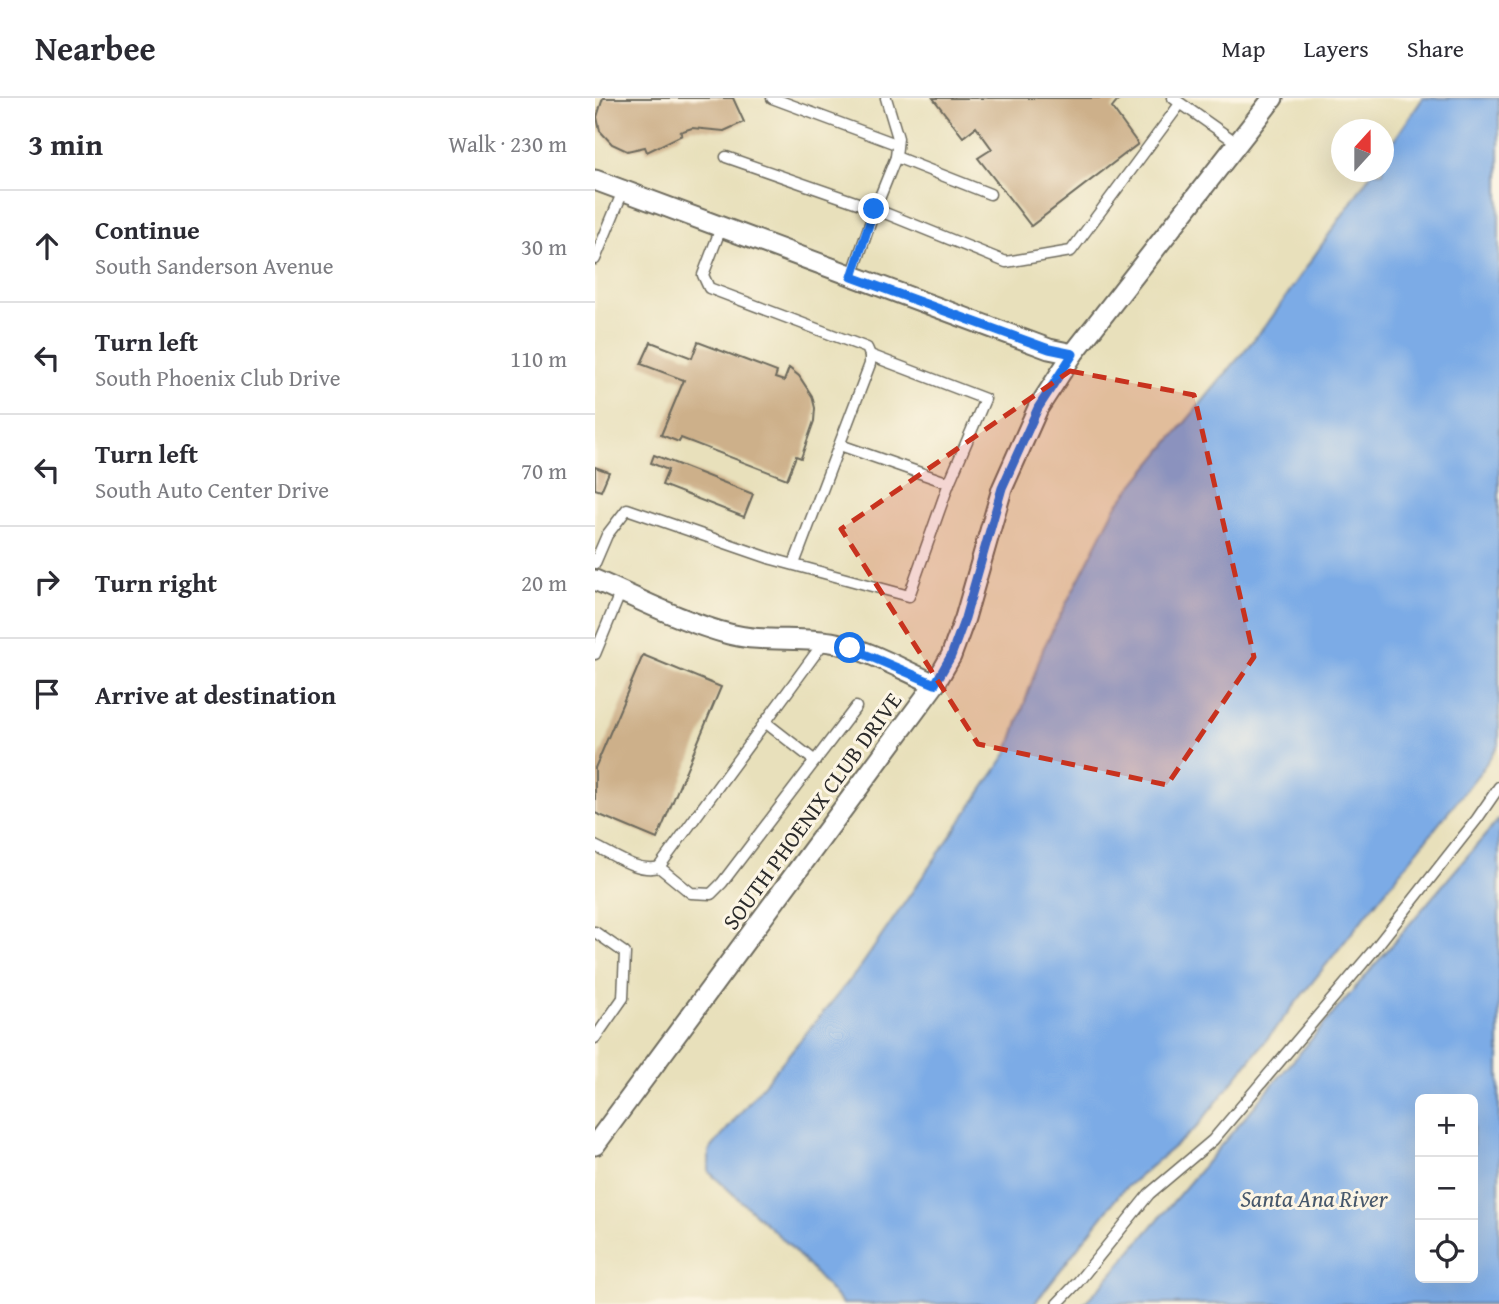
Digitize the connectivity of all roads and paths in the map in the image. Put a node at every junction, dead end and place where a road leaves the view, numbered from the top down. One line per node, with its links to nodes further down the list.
1 (772, 98): 5 (lane)
2 (886, 98): 5 (lane)
3 (1273, 98): 6 (street, SOUTH PHOENIX CLUB DRIVE)
4 (1177, 101): 6 (lane); 12 (lane)
5 (897, 144): 8 (lane)
6 (1237, 144): 16 (street, SOUTH PHOENIX CLUB DRIVE)
7 (726, 157): 12 (lane)
8 (896, 157): 11 (lane); 12 (lane)
9 (595, 180): 10 (street)
10 (623, 191): 13 (street); 14 (lane)
11 (990, 194)
12 (874, 209): 15 (lane)
13 (721, 228): 15 (street); 17 (lane)
14 (595, 257)
15 (852, 277): 16 (street)
16 (1073, 354): 26 (street, SOUTH PHOENIX CLUB DRIVE)
17 (870, 355): 18 (lane); 19 (lane)
18 (840, 445): 19 (lane); 21 (lane)
19 (949, 483): 21 (lane)
20 (595, 563): 21 (lane)
21 (794, 564)
22 (595, 580): 23 (street)
23 (621, 591): 24 (street); 25 (lane)
24 (824, 642): 26 (street); 28 (lane)
25 (595, 654)
26 (935, 684): 35 (street, SOUTH PHOENIX CLUB DRIVE)
27 (856, 708): 29 (lane)
28 (765, 722): 29 (lane); 32 (lane)
29 (815, 761): 32 (lane)
30 (1499, 787): 36 (lane)
31 (595, 846): 32 (lane)
32 (659, 867)
33 (597, 937): 34 (lane)
34 (595, 1038)
35 (595, 1145)
36 (1057, 1304)

